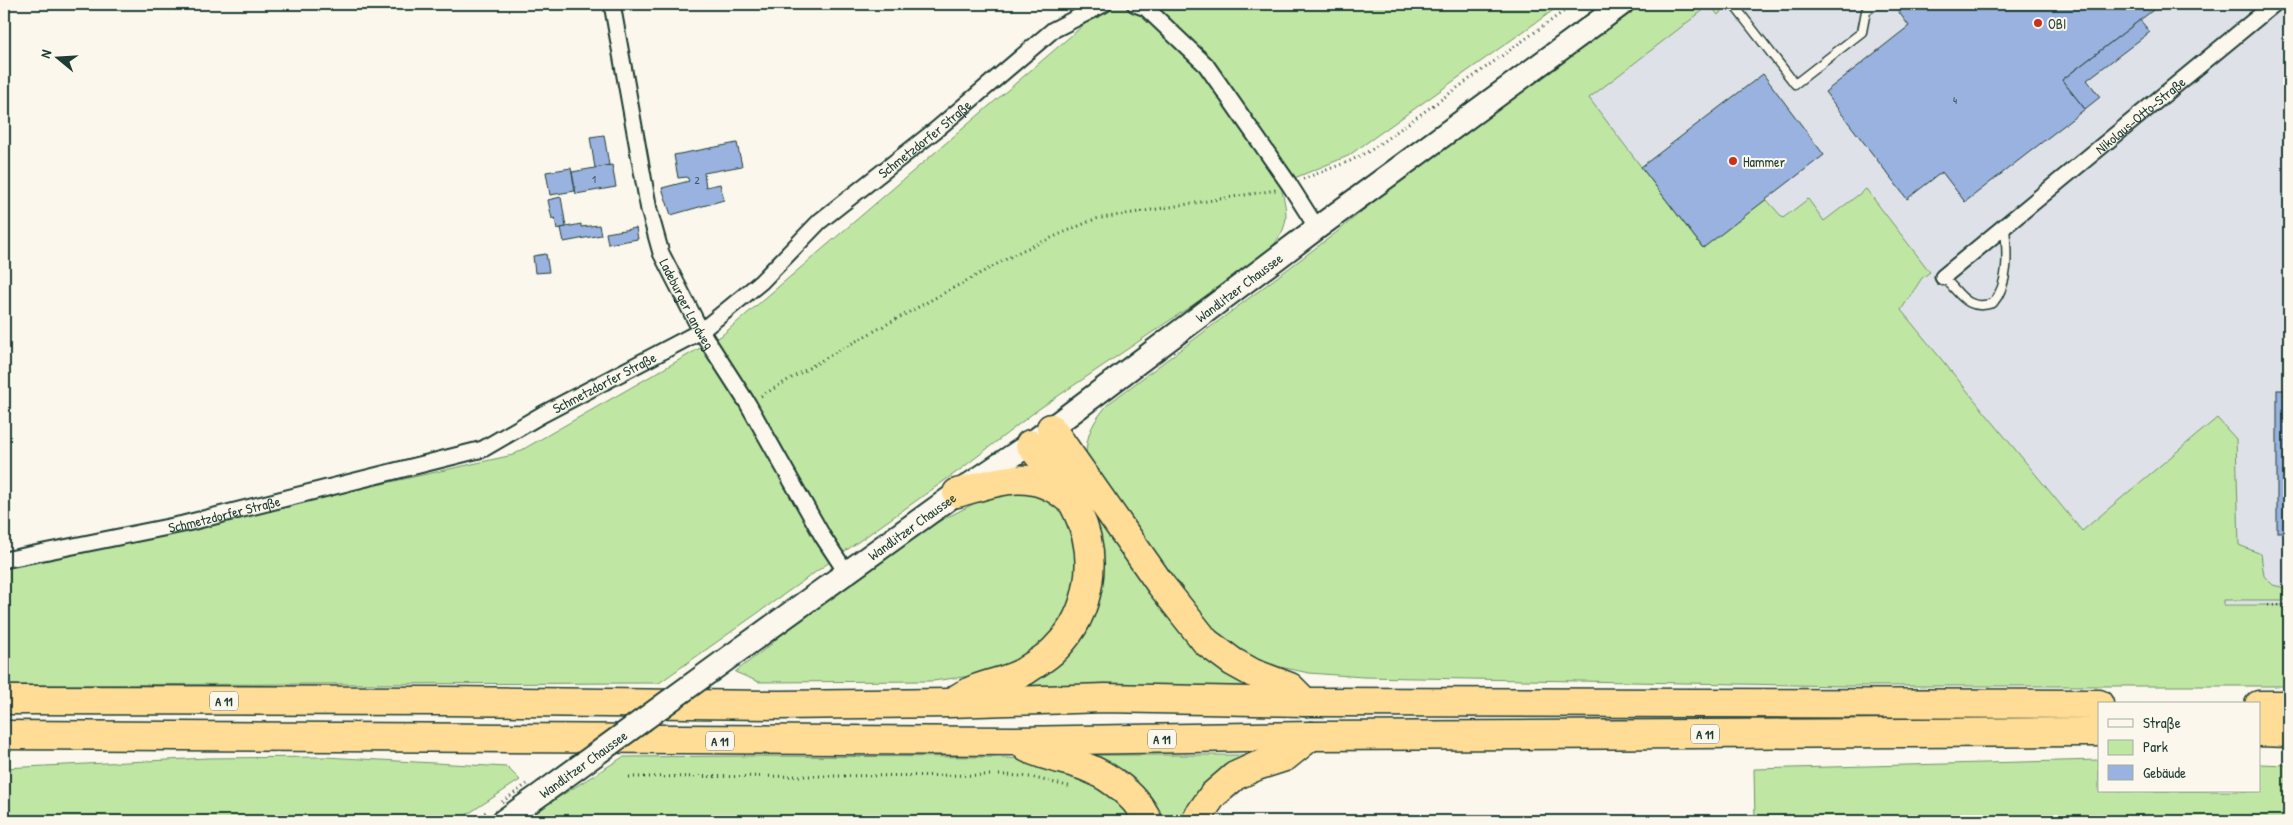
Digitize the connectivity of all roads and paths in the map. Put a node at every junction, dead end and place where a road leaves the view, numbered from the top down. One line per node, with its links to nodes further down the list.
1 (612, 4): 13 (street, Ladeburger Landweg)
2 (1104, 4): 13 (street, Schmetzdorfer Straße)
3 (1135, 4): 9 (street)
4 (1574, 4): 9 (path)
5 (1622, 4): 11 (main road, Wandlitzer Chaussee)
6 (1733, 4): 7 (lane)
7 (1876, 4)
8 (2274, 4): 10 (street, Nikolaus-Otto-Straße)
9 (1289, 184): 11 (street); 14 (path)
10 (2004, 226): 12 (street, Nikolaus-Otto-Straße); 12 (lane, Nikolaus-Otto-Straße)
11 (1317, 228): 15 (main road, Wandlitzer Chaussee)
12 (1942, 276)
13 (701, 331): 14 (street, Ladeburger Landweg); 18 (street, Schmetzdorfer Straße)
14 (748, 404): 19 (street, Ladeburger Landweg)
15 (1041, 436): 16 (main road, Wandlitzer Chaussee); 17 (highway); 23 (highway)
16 (957, 493): 17 (highway); 19 (main road, Wandlitzer Chaussee)
17 (1074, 505): 24 (highway)
18 (4, 560)
19 (846, 572): 36 (main road, Wandlitzer Chaussee, bridge)
20 (2268, 605): 21 (path)
21 (2289, 605)
22 (4, 700): 24 (highway, A 11)
23 (1305, 702): 24 (highway, A 11); 25 (highway, A 11)
24 (950, 703)
25 (2098, 704)
26 (2260, 705): 27 (highway)
27 (2289, 705)
28 (2098, 732): 32 (highway, A 11)
29 (2260, 732): 30 (highway)
30 (2289, 732)
31 (4, 736): 33 (highway, A 11)
32 (1311, 736): 33 (highway, A 11); 38 (highway)
33 (1014, 742): 37 (highway)
34 (629, 777): 35 (path)
35 (1077, 787)
36 (503, 821)
37 (1148, 821)
38 (1195, 821)

